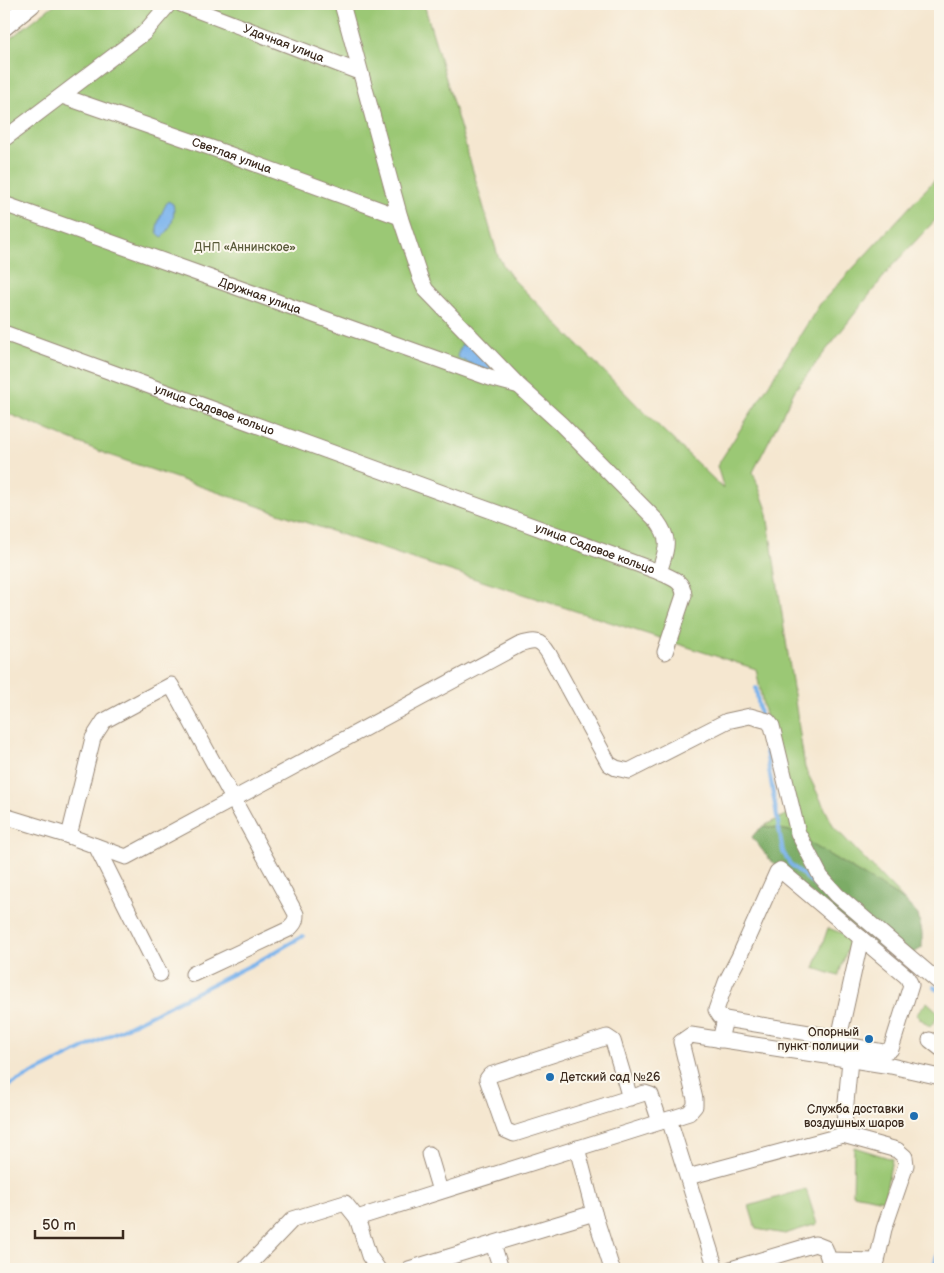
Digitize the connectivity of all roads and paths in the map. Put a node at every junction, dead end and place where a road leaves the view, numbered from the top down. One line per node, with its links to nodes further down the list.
1 (32, 4): 5 (main road)
2 (169, 4): 7 (street)
3 (181, 4): 6 (street, Удачная улица)
4 (342, 4): 6 (street, улица Садовое кольцо)
5 (4, 26)
6 (359, 72): 10 (street, улица Садовое кольцо)
7 (62, 96): 8 (street); 10 (street, Светлая улица)
8 (4, 139)
9 (4, 204): 12 (street, Дружная улица)
10 (400, 217): 12 (street, улица Садовое кольцо)
11 (4, 333): 13 (street, улица Садовое кольцо)
12 (518, 385): 13 (street, улица Садовое кольцо)
13 (659, 572): 14 (street)
14 (665, 652)
15 (234, 798): 17 (street); 18 (street); 21 (street); 22 (street)
16 (4, 816): 17 (street)
17 (69, 836): 18 (street)
18 (96, 846): 20 (street)
19 (861, 938): 23 (street); 24 (street); 24 (street)
20 (160, 974)
21 (193, 974)
22 (940, 983)
23 (725, 1019): 24 (street); 25 (street)
24 (839, 1038)
25 (720, 1040): 26 (street); 29 (street)
26 (850, 1060): 27 (street); 30 (street)
27 (938, 1072)
28 (630, 1098): 28 (street); 29 (street)
29 (665, 1121): 31 (street); 33 (street)
30 (843, 1135): 33 (street); 39 (street)
31 (577, 1148): 34 (street); 35 (street)
32 (428, 1154): 34 (street)
33 (688, 1177): 45 (street)
34 (440, 1191): 36 (street)
35 (594, 1213): 37 (street); 44 (street)
36 (357, 1218): 40 (street); 41 (street)
37 (493, 1244): 42 (street); 43 (street)
38 (830, 1265): 39 (street); 46 (street)
39 (875, 1265)
40 (247, 1268)
41 (378, 1269)
42 (409, 1269)
43 (501, 1269)
44 (612, 1269)
45 (716, 1269)
46 (731, 1269)

